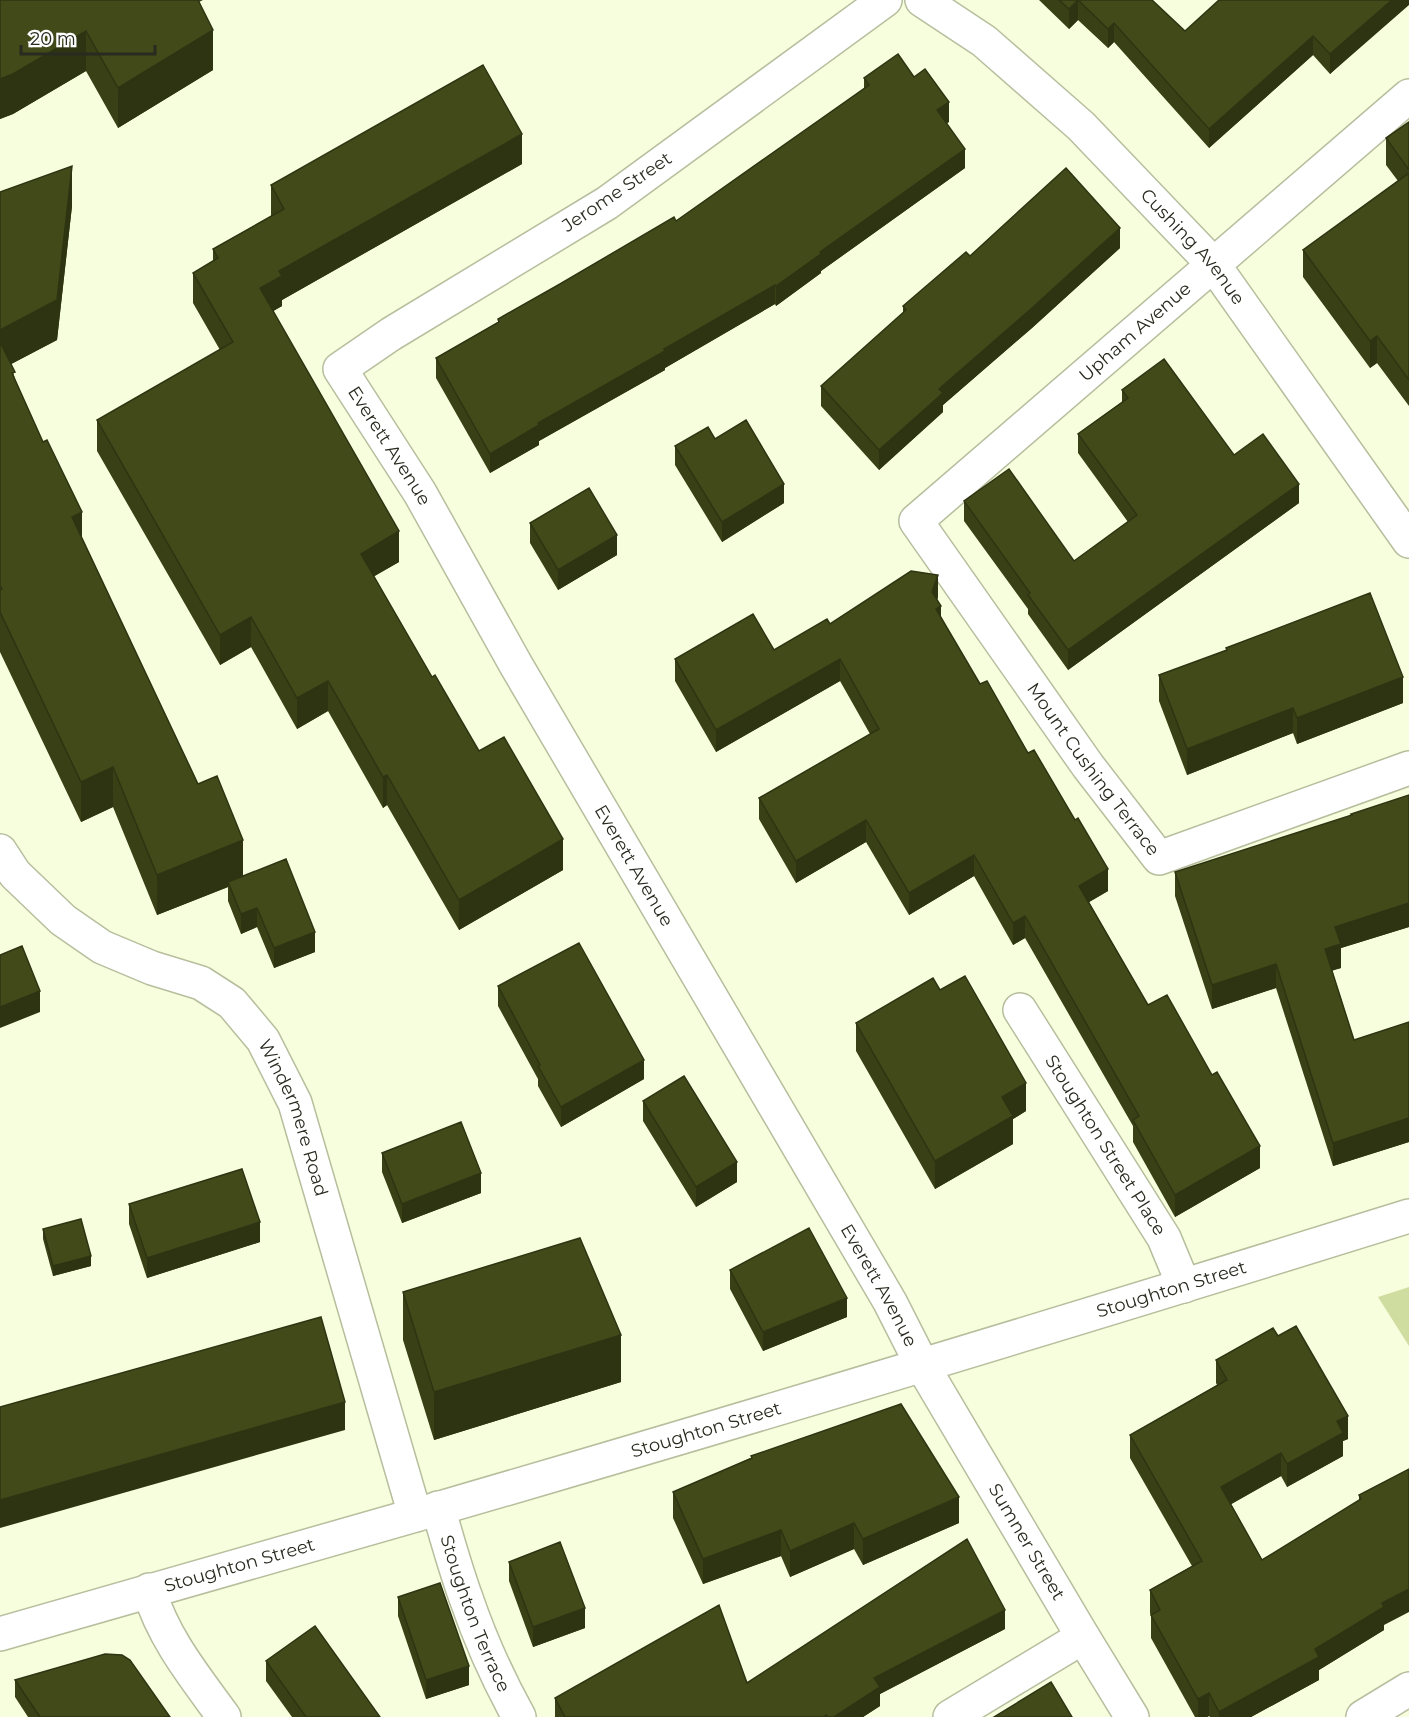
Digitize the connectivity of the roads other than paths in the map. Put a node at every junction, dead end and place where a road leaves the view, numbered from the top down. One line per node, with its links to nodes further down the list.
1 (885, 0): 5 (street, Jerome Street)
2 (922, 0): 4 (street, Cushing Avenue)
3 (1409, 96): 4 (street, Upham Avenue)
4 (1213, 264): 6 (street, Upham Avenue); 7 (street, Cushing Avenue)
5 (340, 369): 13 (street, Everett Avenue)
6 (916, 521): 8 (street, Mount Cushing Terrace)
7 (1409, 541)
8 (1409, 768)
9 (0, 851): 14 (street, Windermere Road)
10 (1020, 1010): 12 (street, Stoughton Street Place)
11 (1409, 1216): 12 (street, Stoughton Street)
12 (1184, 1286): 13 (street, Stoughton Street)
13 (922, 1365): 14 (street, Stoughton Street); 17 (street, Sumner Street)
14 (426, 1512): 15 (street, Stoughton Street); 20 (street, Stoughton Terrace)
15 (149, 1590): 16 (street, Stoughton Street); 19 (street)
16 (0, 1634)
17 (1083, 1637): 21 (street); 22 (street, Sumner Street)
18 (1409, 1689): 23 (street)
19 (224, 1717)
20 (519, 1717)
21 (950, 1717)
22 (1132, 1717)
23 (1363, 1717)

